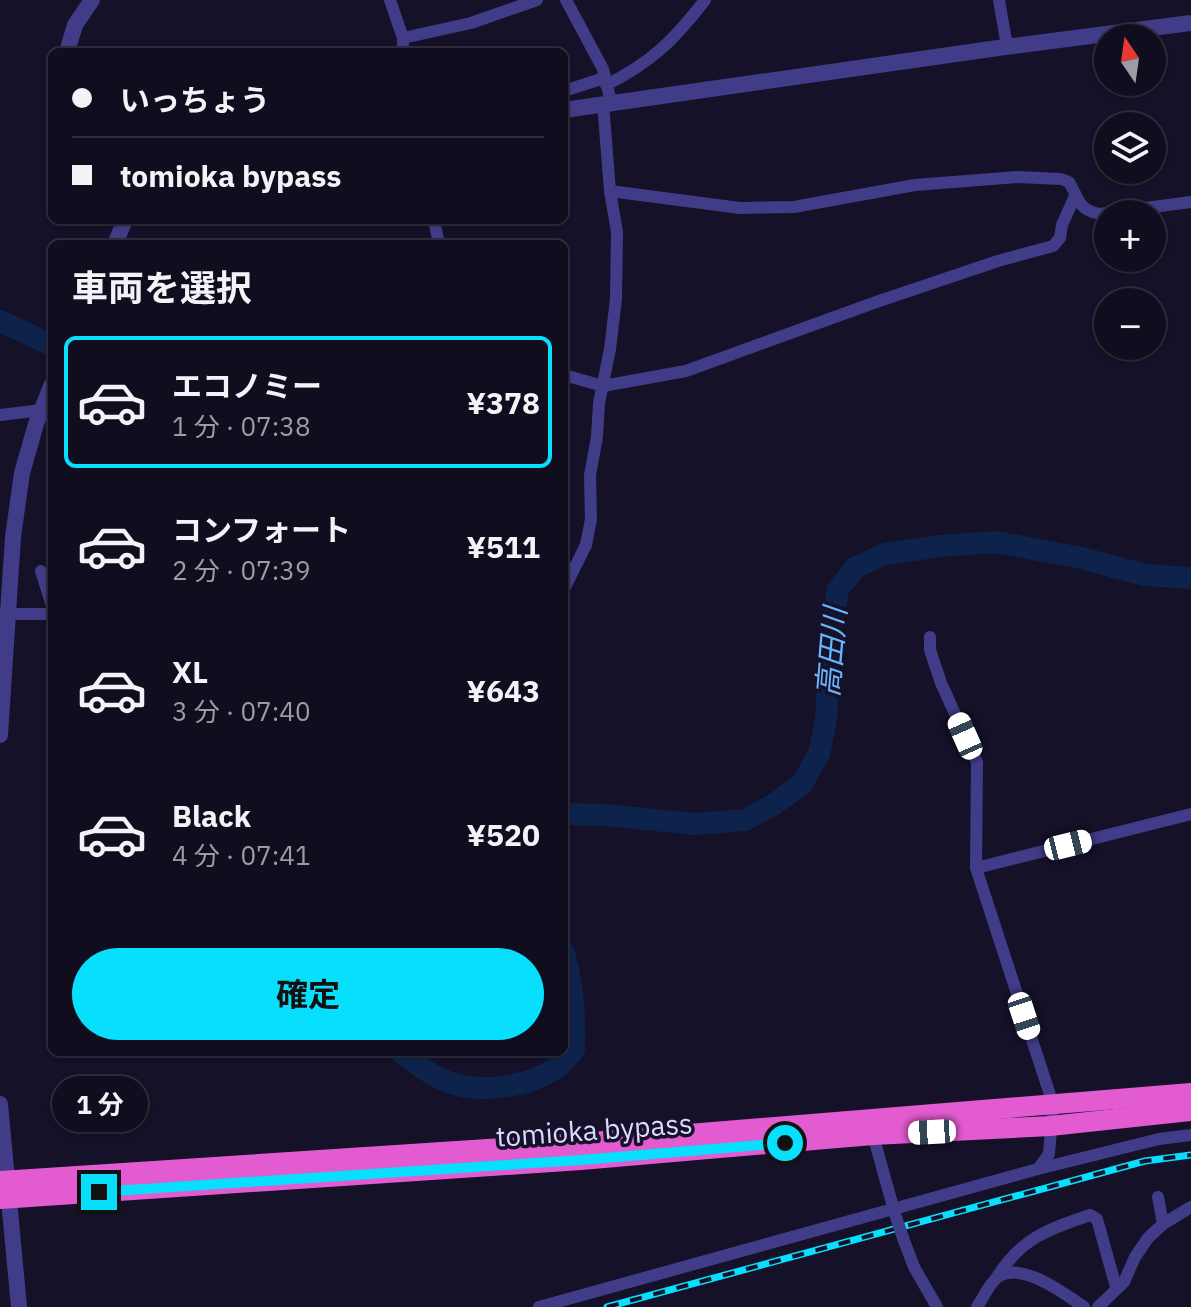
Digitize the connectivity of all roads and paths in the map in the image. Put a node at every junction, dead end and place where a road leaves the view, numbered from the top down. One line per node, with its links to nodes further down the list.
1 (92, 0): 10 (street)
2 (390, 0): 8 (street)
3 (537, 0): 8 (street)
4 (566, 0): 12 (street)
5 (705, 0): 12 (street)
6 (999, 0): 9 (street)
7 (1191, 23): 9 (street)
8 (403, 45)
9 (1007, 46): 12 (street)
10 (68, 48)
11 (568, 91): 12 (street)
12 (606, 92): 13 (street); 14 (street)
13 (568, 108)
14 (610, 191): 15 (street); 18 (street)
15 (1075, 196): 16 (street); 18 (street)
16 (1191, 202)
17 (568, 376): 18 (street)
18 (603, 386): 23 (street)
19 (47, 413): 20 (street); 21 (street)
20 (0, 415)
21 (7, 536): 26 (street)
22 (41, 571): 24 (street)
23 (568, 581)
24 (48, 596)
25 (48, 611): 26 (street)
26 (4, 614): 28 (street)
27 (930, 637): 30 (street)
28 (0, 735)
29 (1191, 814): 30 (street)
30 (976, 868): 33 (street)
31 (1191, 1093): 33 (highway, tomioka bypass)
32 (0, 1104): 39 (street)
33 (1053, 1104): 35 (street); 39 (highway, tomioka bypass)
34 (1191, 1111): 35 (highway, tomioka bypass)
35 (1050, 1126): 36 (highway, tomioka bypass); 38 (street)
36 (873, 1135): 39 (highway, tomioka bypass); 42 (street)
37 (1191, 1135): 38 (street)
38 (1038, 1169): 42 (street)
39 (4, 1190): 46 (street)
40 (1158, 1197): 43 (street)
41 (1191, 1207): 43 (street)
42 (895, 1212): 47 (street); 48 (street, bridge)
43 (1163, 1224): 45 (street)
44 (997, 1277): 45 (street); 49 (street); 50 (street)
45 (1116, 1287): 51 (street)
46 (19, 1307)
47 (539, 1307)
48 (937, 1307)
49 (977, 1307)
50 (1084, 1307)
51 (1098, 1307)

